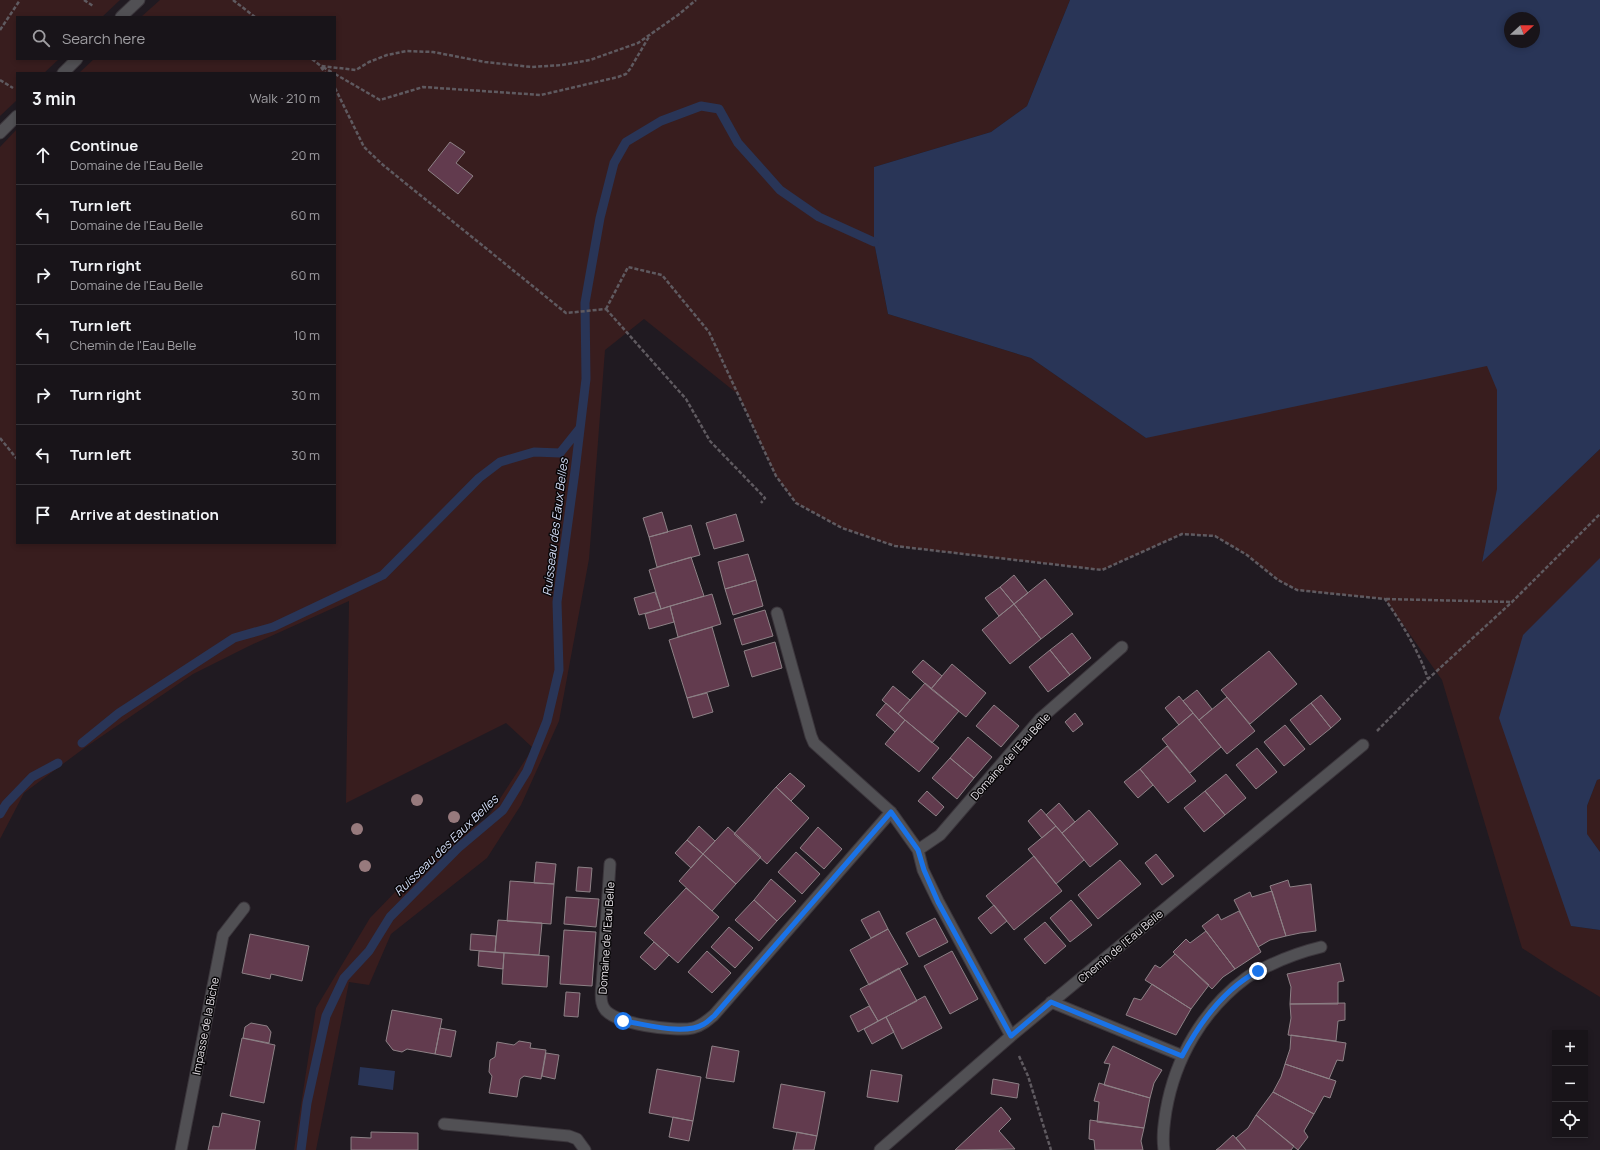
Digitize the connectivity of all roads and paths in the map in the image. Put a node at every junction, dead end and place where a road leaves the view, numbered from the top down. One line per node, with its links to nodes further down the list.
1 (20, 0): 9 (path)
2 (84, 0): 6 (path)
3 (139, 0): 7 (street)
4 (233, 0): 8 (path)
5 (696, 0): 10 (path)
6 (93, 6)
7 (123, 16)
8 (254, 16)
9 (0, 30)
10 (650, 35): 13 (path); 17 (path)
11 (76, 60): 14 (street)
12 (313, 60): 13 (path)
13 (321, 66): 15 (path); 16 (path)
14 (64, 72)
15 (324, 72)
16 (331, 72)
17 (336, 75)
18 (0, 80): 19 (path)
19 (13, 88)
20 (336, 90): 23 (path)
21 (16, 117): 22 (street)
22 (0, 133)
23 (606, 309): 26 (path); 28 (path)
24 (0, 438): 25 (path)
25 (16, 458)
26 (761, 503)
27 (1600, 514): 29 (path)
28 (1385, 599): 29 (path); 32 (path)
29 (1512, 602): 32 (path)
30 (777, 613): 34 (street)
31 (1122, 648): 35 (street, Domaine de l'Eau Belle)
32 (1428, 679): 33 (path)
33 (1363, 745): 39 (street, Chemin de l'Eau Belle)
34 (891, 812): 35 (street); 36 (street, Domaine de l'Eau Belle)
35 (918, 850): 40 (street)
36 (610, 864)
37 (244, 908): 43 (street, Impasse de la Biche)
38 (1321, 947): 41 (street)
39 (1051, 1002): 40 (street, Chemin de l'Eau Belle); 41 (street)
40 (1011, 1036): 45 (street, Chemin de l'Eau Belle); 46 (path)
41 (1182, 1056): 47 (street)
42 (444, 1124): 44 (street)
43 (181, 1150)
44 (585, 1150)
45 (880, 1150)
46 (1051, 1150)
47 (1164, 1150)

